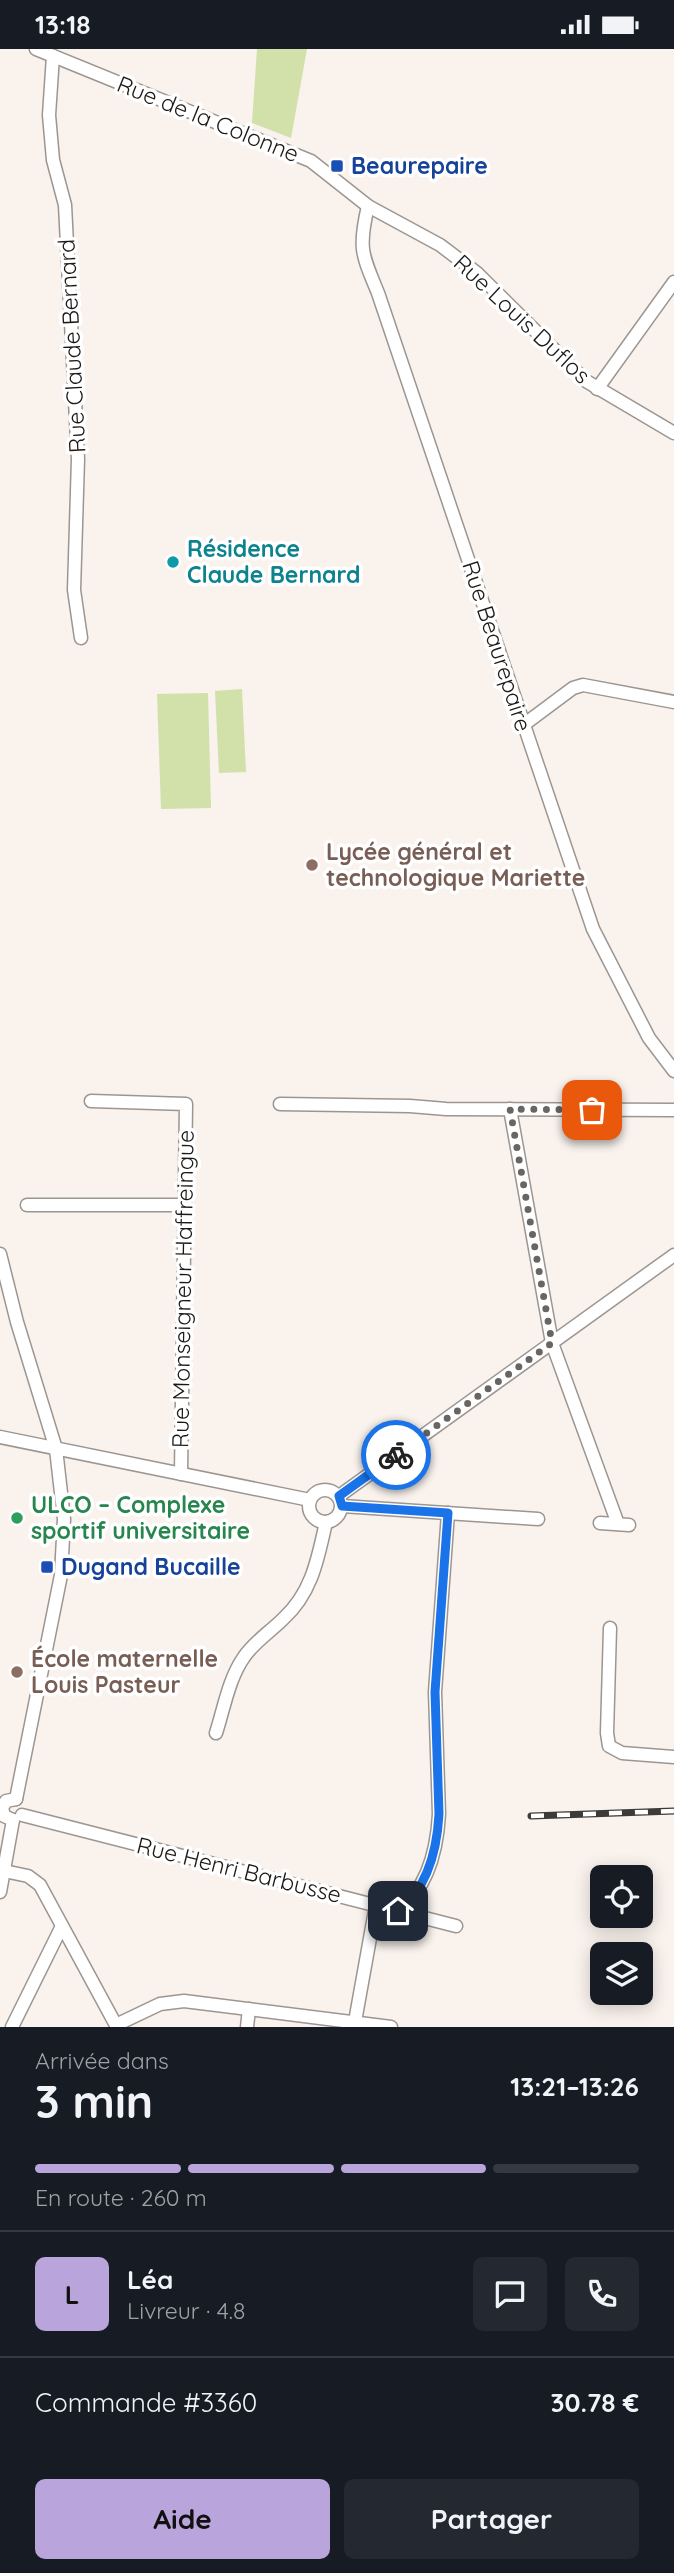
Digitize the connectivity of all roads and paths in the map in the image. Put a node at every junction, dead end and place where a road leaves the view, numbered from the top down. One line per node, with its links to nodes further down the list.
1 (36, 49): 2 (street, Rue de la Colonne)
2 (53, 56): 3 (street, Rue de la Colonne); 7 (street, Rue Claude Bernard)
3 (369, 206): 5 (street, Rue Louis Duflos); 9 (street, Rue Beaurepaire)
4 (674, 282): 5 (street)
5 (597, 389): 6 (street, Rue Louis Duflos)
6 (674, 433)
7 (80, 638)
8 (674, 702): 9 (street)
9 (522, 726): 10 (street, Rue Beaurepaire)
10 (674, 1071)
11 (91, 1101): 16 (street, Rue Monseigneur Haffreingue)
12 (280, 1104): 13 (street)
13 (510, 1109): 14 (street); 19 (street)
14 (674, 1110)
15 (27, 1205): 16 (street)
16 (185, 1205): 22 (street, Rue Monseigneur Haffreingue)
17 (0, 1254): 21 (street)
18 (674, 1255): 19 (street)
19 (552, 1343): 24 (street); 28 (street)
20 (0, 1437): 21 (street)
21 (57, 1449): 22 (street); 32 (street)
22 (181, 1474): 23 (street)
23 (310, 1500): 24 (street); 27 (street)
24 (340, 1501): 25 (street); 27 (street)
25 (448, 1513): 26 (street); 37 (street)
26 (538, 1519)
27 (326, 1522): 30 (street)
28 (600, 1523)
29 (610, 1627): 31 (street)
30 (216, 1733)
31 (674, 1757)
32 (7, 1799): 33 (street); 33 (street)
33 (18, 1817): 34 (street); 36 (street, Rue Henri Barbusse)
34 (4, 1871): 35 (street); 38 (street)
35 (0, 1892)
36 (376, 1905): 37 (street, Rue Henri Barbusse); 41 (street)
37 (398, 1911): 39 (street, Rue Henri Barbusse)
38 (62, 1926): 42 (street); 43 (street)
39 (456, 1926)
40 (249, 2009): 41 (street); 42 (street); 44 (street)
41 (354, 2025): 45 (street)
42 (116, 2026)
43 (12, 2027)
44 (247, 2027)
45 (391, 2027)

